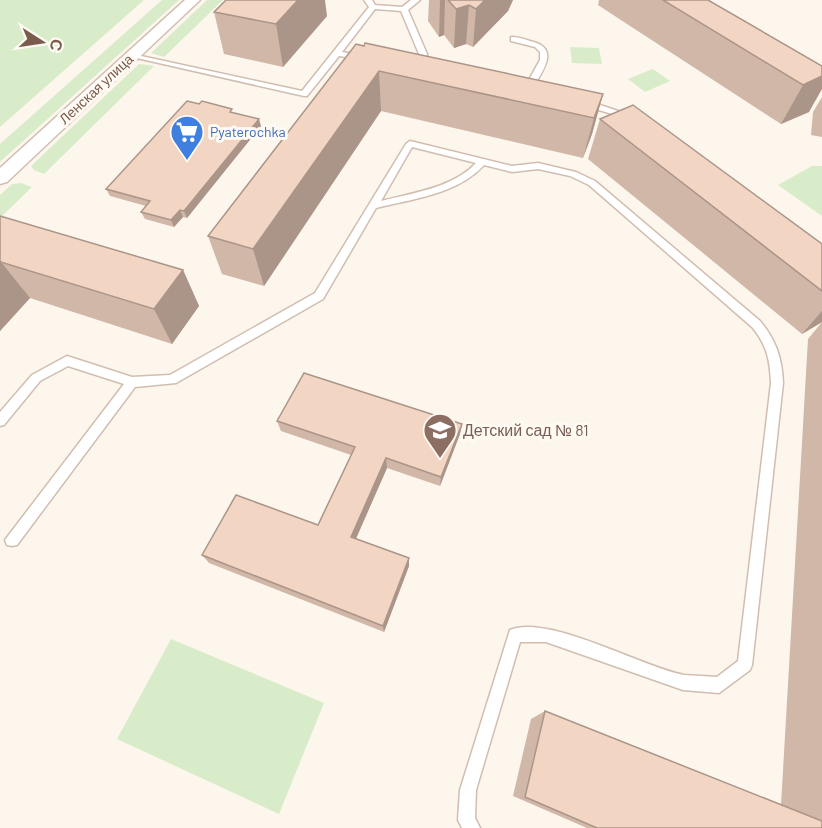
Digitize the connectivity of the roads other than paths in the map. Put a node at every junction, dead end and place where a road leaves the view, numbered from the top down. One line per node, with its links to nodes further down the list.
1 (193, 0): 7 (street, Ленская улица)
2 (416, 0): 4 (lane)
3 (370, 3): 4 (lane); 6 (lane)
4 (404, 9): 10 (lane)
5 (514, 39): 13 (lane)
6 (338, 53): 7 (lane); 8 (lane)
7 (132, 56): 18 (street, Ленская улица)
8 (369, 59)
9 (410, 68): 10 (lane)
10 (421, 71): 11 (lane)
11 (432, 72)
12 (518, 86): 13 (lane)
13 (529, 87): 14 (lane)
14 (539, 90)
15 (580, 101): 16 (lane)
16 (638, 120)
17 (482, 162): 19 (lane); 19 (lane); 23 (lane)
18 (0, 178)
19 (373, 206): 20 (lane)
20 (132, 382): 21 (lane); 22 (lane)
21 (0, 421)
22 (12, 540)
23 (472, 828)

